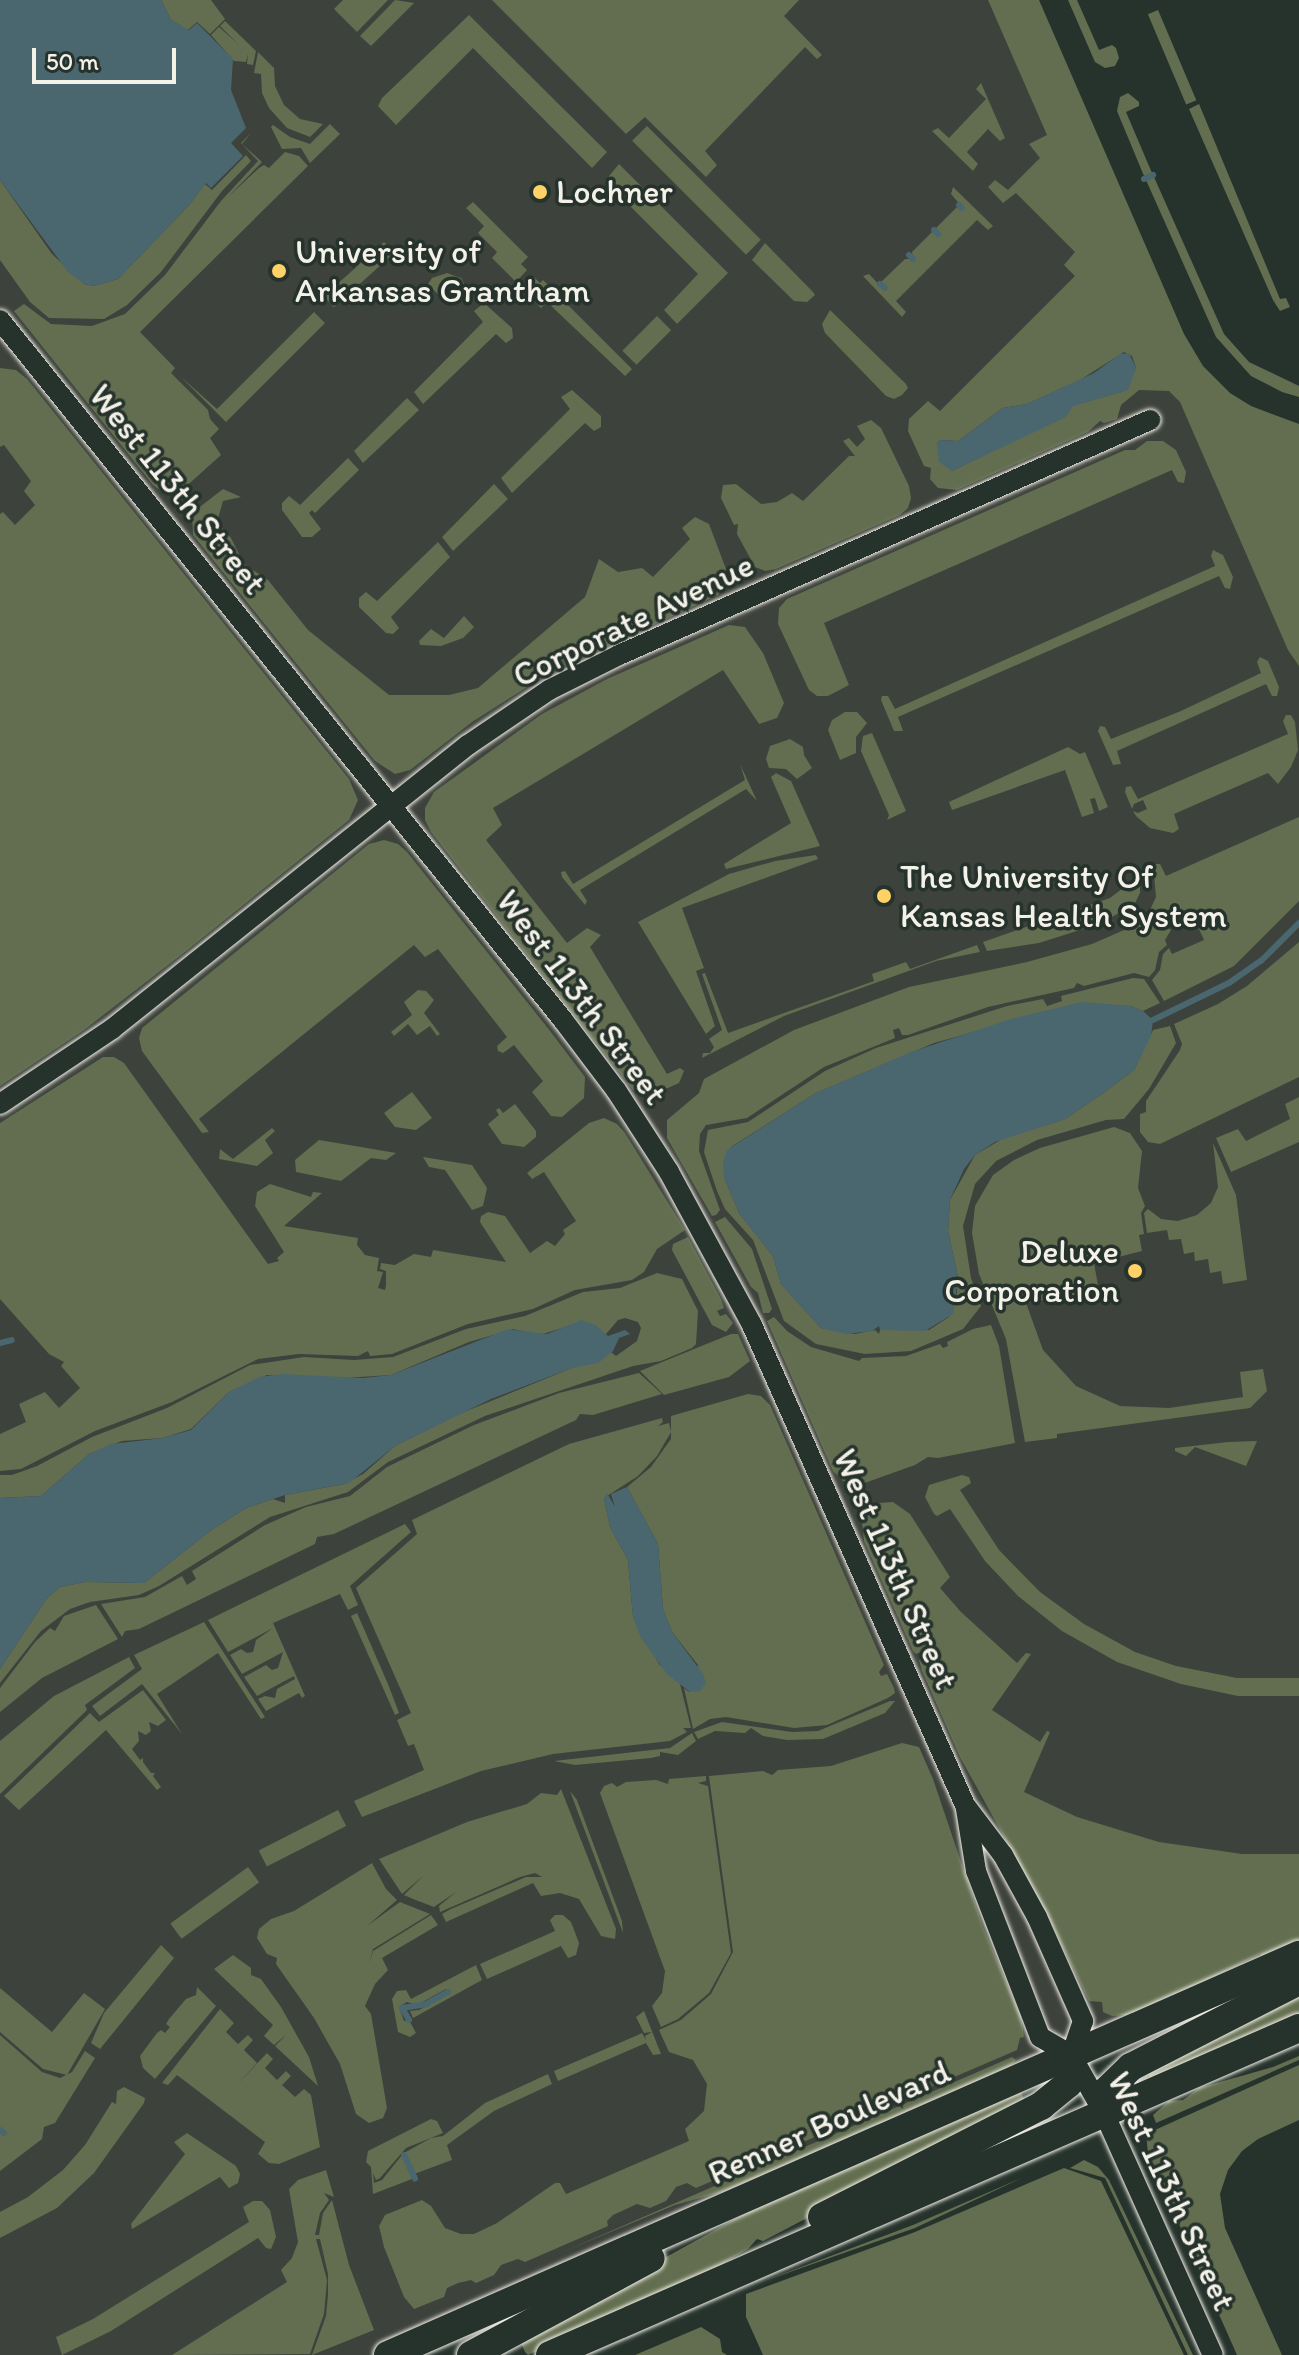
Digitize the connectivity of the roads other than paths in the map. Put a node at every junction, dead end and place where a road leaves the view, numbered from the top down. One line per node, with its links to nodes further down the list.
1 (0, 320): 3 (street, West 113th Street)
2 (1150, 420): 3 (street, Corporate Avenue)
3 (392, 806): 4 (street, Corporate Avenue); 5 (street, West 113th Street)
4 (0, 1104)
5 (965, 1805): 9 (street, West 113th Street); 9 (street, West 113th Street)
6 (1299, 1955): 9 (main road, Renner Boulevard)
7 (1299, 1981): 10 (main road)
8 (1299, 2028): 10 (main road)
9 (1071, 2055): 10 (street, West 113th Street); 11 (main road, Renner Boulevard); 12 (main road)
10 (1104, 2113): 12 (main road); 16 (street, West 113th Street)
11 (712, 2213): 13 (main road, Renner Boulevard); 14 (main road)
12 (746, 2269): 15 (main road)
13 (401, 2352)
14 (471, 2355)
15 (550, 2355)
16 (1213, 2355)

